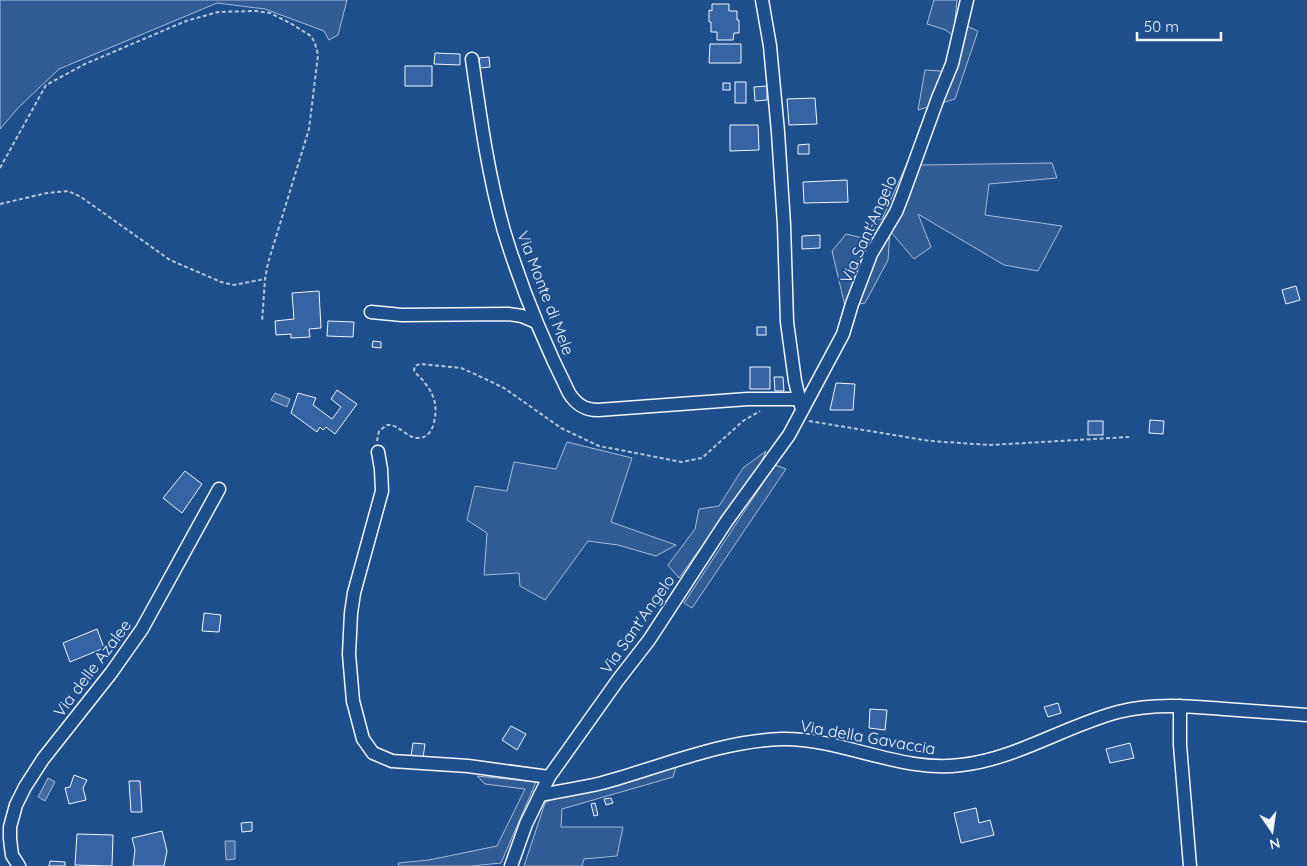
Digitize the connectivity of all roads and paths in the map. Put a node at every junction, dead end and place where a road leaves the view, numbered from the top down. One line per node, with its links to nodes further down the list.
1 (762, 0): 10 (street)
2 (967, 0): 10 (street, Via Sant'Angelo)
3 (472, 59): 9 (street, Via Monte di Mele)
4 (0, 168): 6 (path)
5 (0, 204): 6 (path)
6 (265, 279): 8 (path)
7 (371, 312): 9 (street)
8 (262, 322)
9 (536, 322): 10 (street, Via Monte di Mele)
10 (799, 409): 12 (path); 17 (street, Via Sant'Angelo)
11 (760, 412): 13 (path)
12 (1129, 437)
13 (378, 452): 17 (street)
14 (219, 489): 19 (street, Via delle Azalee)
15 (1180, 706): 16 (street, Via della Gavaccia); 18 (street, Via della Gavaccia); 22 (street)
16 (1307, 715)
17 (549, 777): 18 (street, Via Sant'Angelo)
18 (540, 795): 21 (street, Via Sant'Angelo)
19 (6, 815): 20 (street, Via delle Azalee)
20 (19, 866)
21 (512, 866)
22 (1190, 866)

